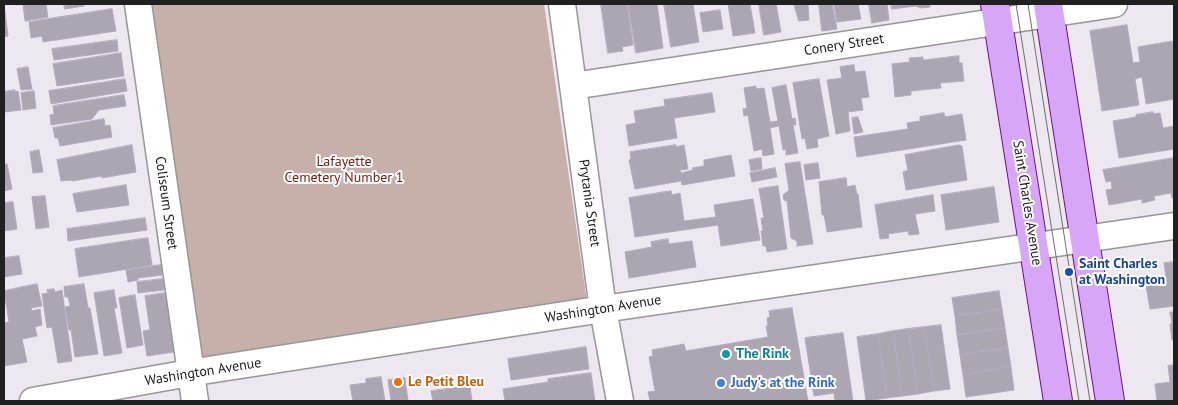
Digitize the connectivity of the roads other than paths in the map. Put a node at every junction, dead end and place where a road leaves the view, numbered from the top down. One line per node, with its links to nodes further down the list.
1 (138, 4): 11 (street, Coliseum Street)
2 (562, 4): 6 (street, Prytania Street)
3 (1114, 4): 4 (street, Conery Street)
4 (1049, 9): 5 (street, Conery Street); 8 (main road)
5 (997, 12): 6 (street, Conery Street); 9 (main road, Saint Charles Avenue)
6 (573, 86): 10 (street, Prytania Street)
7 (1174, 226): 8 (street, Washington Avenue)
8 (1085, 239): 9 (street, Washington Avenue); 16 (main road)
9 (1034, 247): 10 (street, Washington Avenue); 15 (main road, Saint Charles Avenue)
10 (603, 309): 11 (street, Washington Avenue); 14 (street, Prytania Street)
11 (190, 373): 12 (street, Washington Avenue); 13 (street, Coliseum Street)
12 (33, 401)
13 (195, 401)
14 (620, 401)
15 (1058, 401)
16 (1110, 401)

